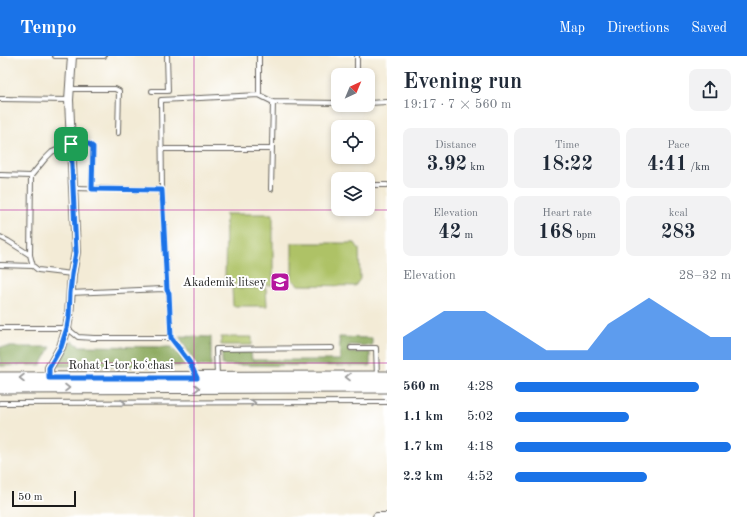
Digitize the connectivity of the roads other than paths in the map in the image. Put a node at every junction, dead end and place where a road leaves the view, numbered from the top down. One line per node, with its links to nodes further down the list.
1 (55, 56): 2 (lane)
2 (72, 56): 3 (lane); 8 (street)
3 (104, 56)
4 (167, 56): 10 (lane)
5 (259, 56): 11 (lane)
6 (357, 56): 7 (lane)
7 (357, 68)
8 (70, 89): 14 (street); 19 (lane)
9 (152, 91): 10 (lane)
10 (168, 91): 13 (lane)
11 (260, 95): 13 (lane); 15 (lane)
12 (0, 99): 14 (lane)
13 (168, 99): 22 (lane)
14 (69, 100): 20 (street)
15 (273, 102): 17 (lane); 21 (lane)
16 (387, 102): 18 (lane)
17 (331, 103)
18 (375, 103)
19 (118, 133)
20 (71, 144): 24 (lane); 27 (street); 28 (lane)
21 (272, 148): 22 (lane); 29 (lane)
22 (162, 149): 30 (lane)
23 (0, 176): 24 (lane)
24 (31, 176): 32 (lane)
25 (375, 185): 26 (lane)
26 (387, 185)
27 (73, 188): 28 (lane); 35 (street)
28 (92, 189): 30 (lane)
29 (271, 189)
30 (162, 190): 36 (lane)
31 (0, 237): 32 (lane)
32 (30, 255): 34 (lane)
33 (0, 265): 34 (lane)
34 (33, 266): 35 (lane)
35 (72, 274): 37 (street)
36 (167, 290): 37 (lane); 40 (lane)
37 (70, 293): 39 (street)
38 (0, 328): 39 (lane)
39 (67, 328): 40 (lane); 47 (street)
40 (171, 338): 45 (lane)
41 (332, 348): 46 (lane)
42 (351, 348): 43 (lane)
43 (382, 377): 46 (street, Rohat 1-tor koʻchasi, one-way to 46)
44 (0, 378): 47 (street, Rohat 1-tor koʻchasi, one-way to 44)
45 (197, 378): 46 (street, Rohat 1-tor koʻchasi); 47 (street, Rohat 1-tor koʻchasi)
46 (217, 378)
47 (49, 383): 48 (street, Rohat 1-tor koʻchasi, one-way to 48); 49 (street, Rohat 1-tor koʻchasi)
48 (387, 387)
49 (0, 388)
50 (387, 402): 51 (lane, one-way to 50)
51 (0, 403)
52 (387, 516): 53 (street)
53 (378, 517)

